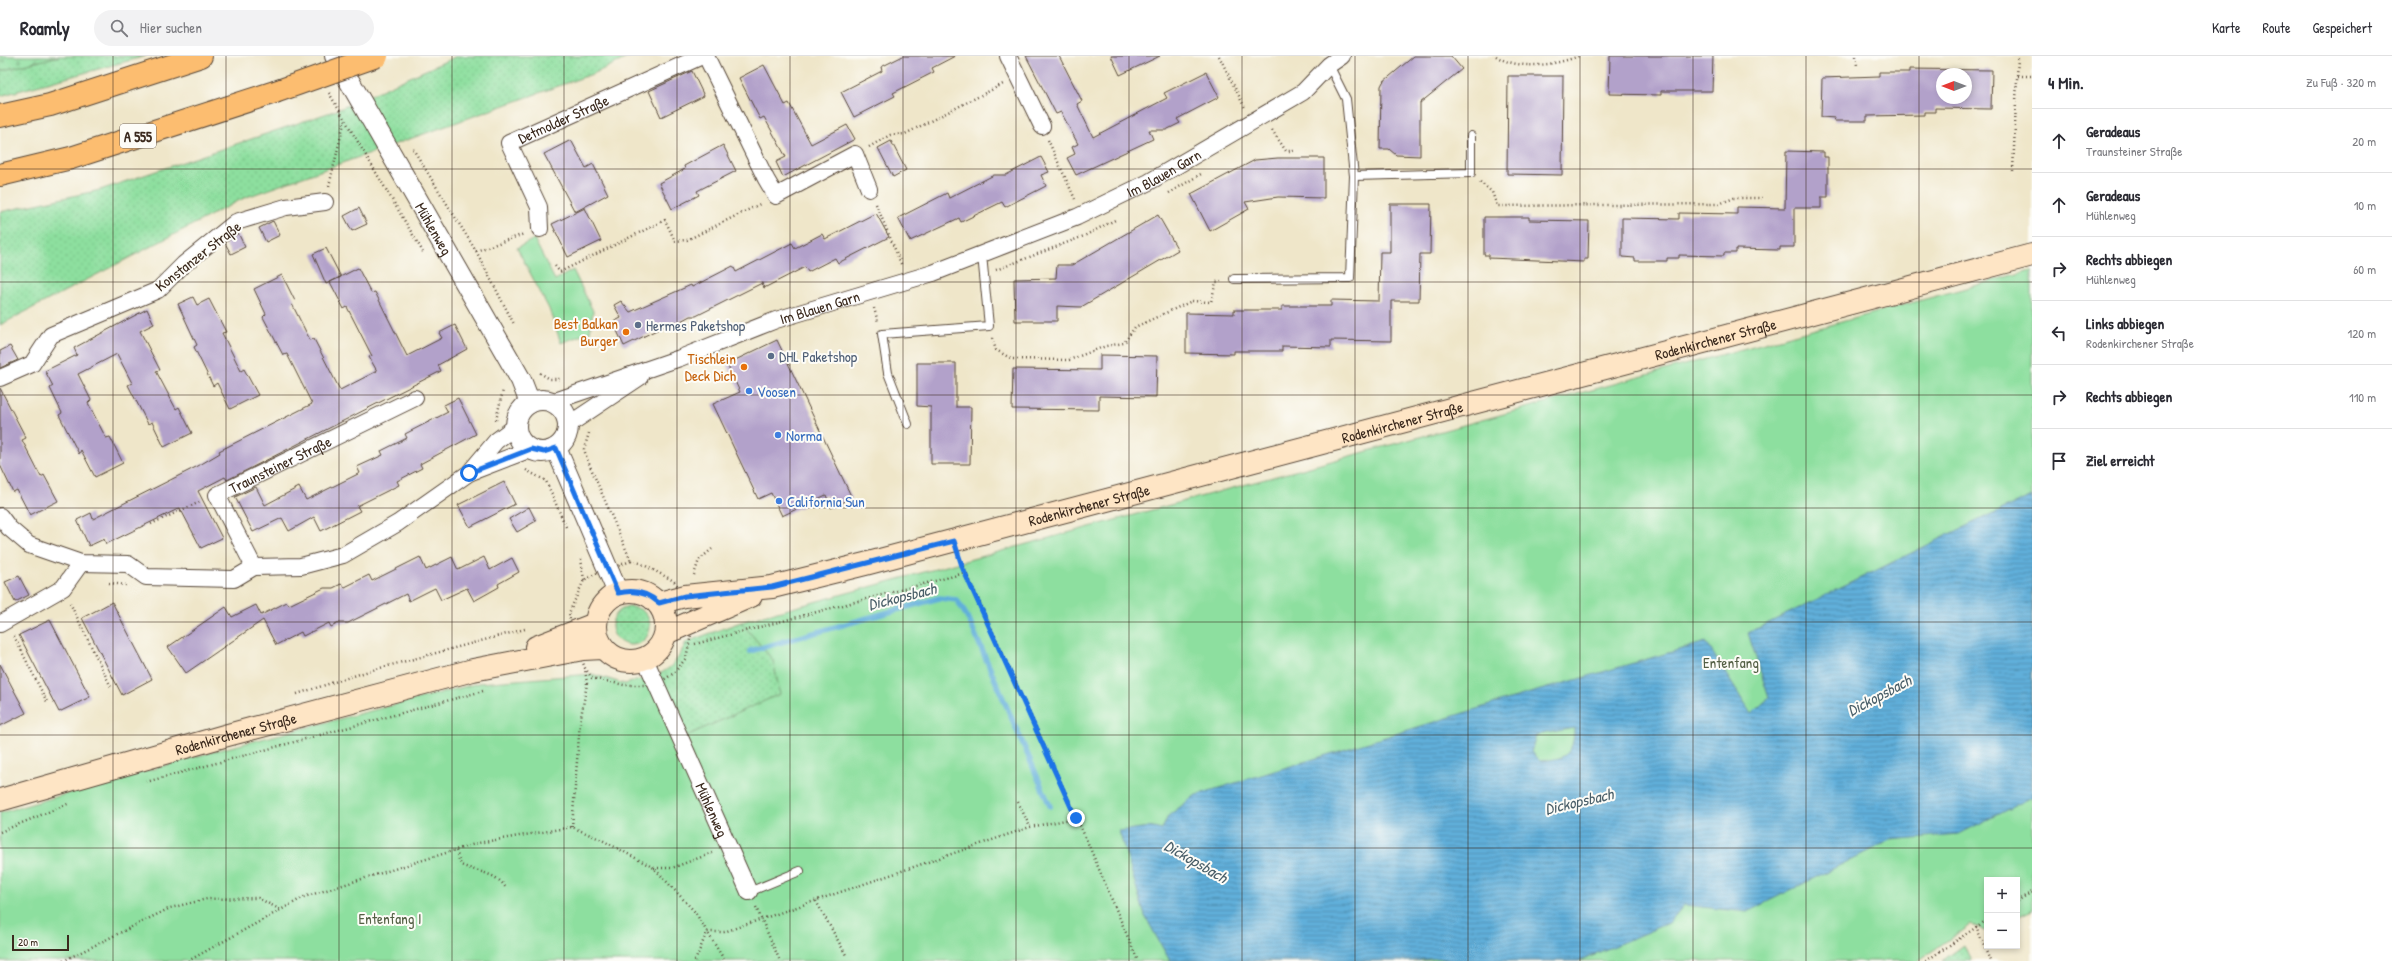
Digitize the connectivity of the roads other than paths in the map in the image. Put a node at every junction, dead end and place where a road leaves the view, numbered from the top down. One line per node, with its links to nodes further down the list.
1 (201, 56): 9 (highway)
2 (335, 56): 24 (street, Mühlenweg)
3 (377, 56): 12 (highway, A 555, bridge)
4 (702, 56): 16 (street, Detmolder Straße)
5 (706, 56): 14 (street)
6 (1008, 56): 10 (street)
7 (1342, 56): 8 (street, Im Blauen Garn)
8 (1329, 65): 13 (lane); 17 (street, Im Blauen Garn)
9 (0, 116)
10 (1042, 126)
11 (1471, 136): 13 (lane)
12 (0, 175)
13 (1354, 176): 19 (lane)
14 (870, 189)
15 (325, 202): 21 (street, Konstanzer Straße)
16 (540, 229)
17 (982, 255): 20 (street, Im Blauen Garn); 25 (lane)
18 (2032, 255): 34 (main road, Rodenkirchener Straße)
19 (1234, 279)
20 (658, 365): 23 (street, Im Blauen Garn); 26 (street, Im Blauen Garn)
21 (0, 378)
22 (415, 398): 33 (street, Traunsteiner Straße)
23 (552, 402): 24 (street); 26 (street)
24 (530, 403): 27 (street)
25 (908, 424)
26 (568, 425): 28 (street)
27 (516, 426): 29 (street); 30 (street)
28 (556, 448): 29 (street); 35 (street)
29 (531, 449): 30 (street)
30 (469, 473): 33 (street)
31 (0, 516): 32 (street)
32 (81, 563): 33 (street); 37 (street)
33 (254, 567)
34 (772, 587): 36 (main road, Rodenkirchener Straße); 39 (main road, Rodenkirchener Straße)
35 (618, 593): 36 (main road); 38 (main road)
36 (659, 603): 39 (main road)
37 (3, 622)
38 (595, 624): 40 (main road); 42 (main road, Rodenkirchener Straße)
39 (666, 633): 41 (main road)
40 (603, 648): 41 (main road); 42 (main road, Rodenkirchener Straße)
41 (645, 659): 45 (street, Mühlenweg)
42 (473, 670): 43 (main road, Rodenkirchener Straße)
43 (0, 800)
44 (800, 871): 45 (lane)
45 (749, 892)

